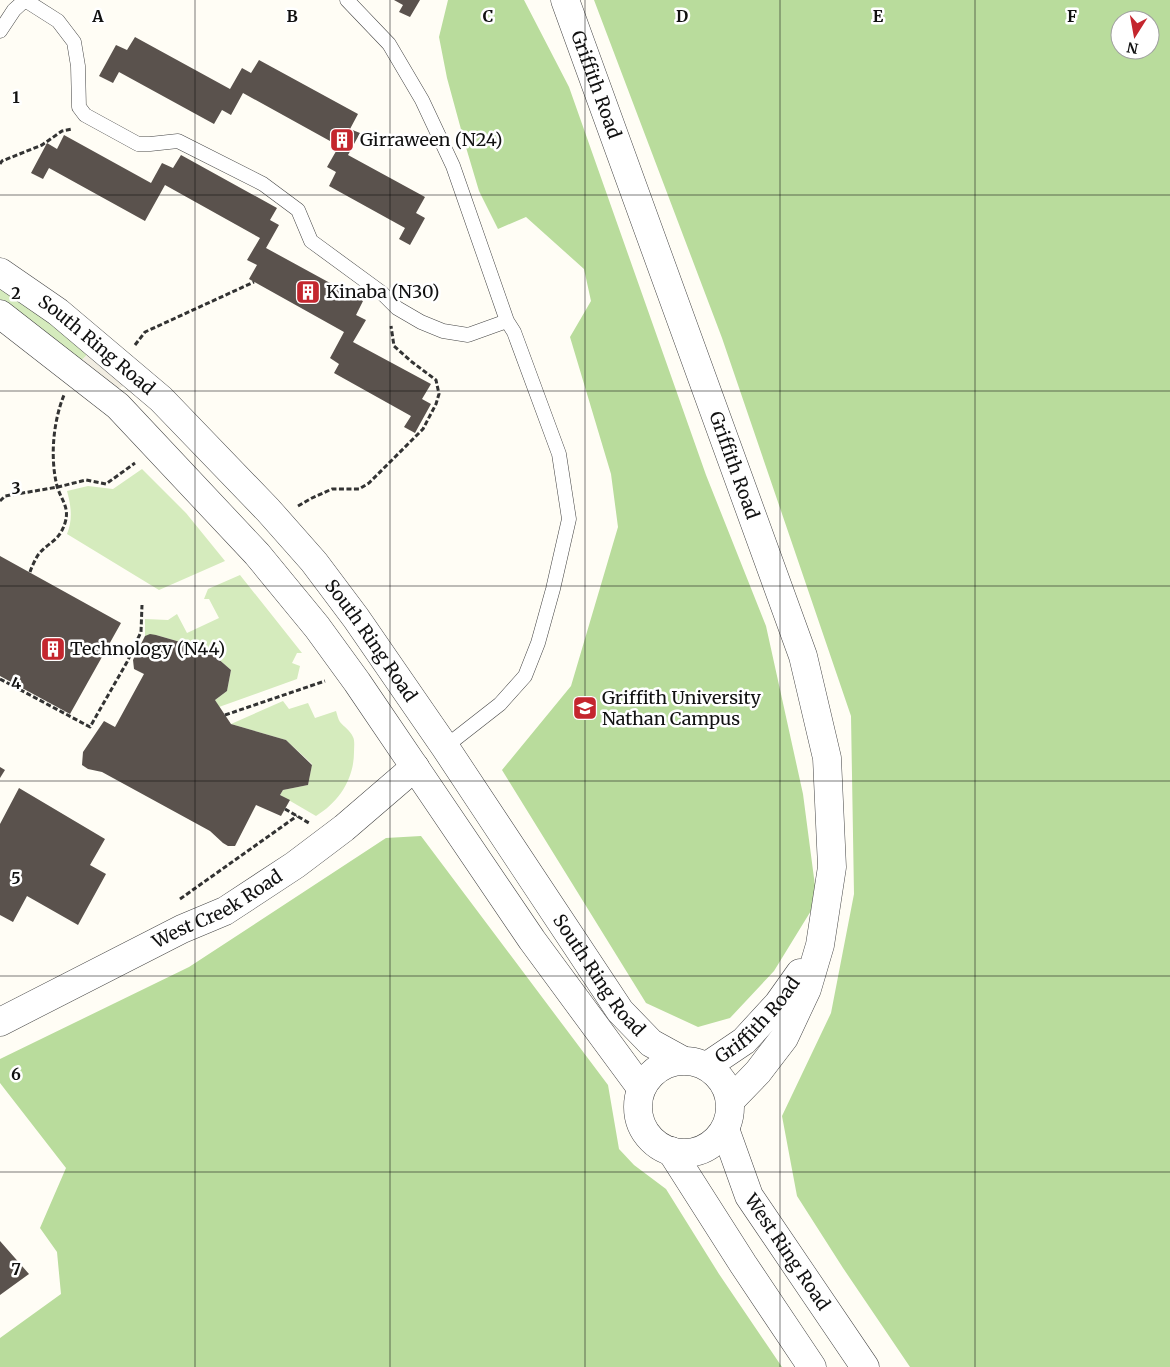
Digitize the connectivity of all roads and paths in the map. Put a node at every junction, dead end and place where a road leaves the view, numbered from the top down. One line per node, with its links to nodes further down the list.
1 (25, 0): 4 (lane); 5 (lane)
2 (347, 0): 11 (lane)
3 (565, 0): 29 (street, Griffith Road)
4 (0, 31)
5 (85, 115): 6 (path); 9 (lane)
6 (0, 164)
7 (0, 272): 23 (street, South Ring Road)
8 (254, 282): 12 (path)
9 (397, 308): 11 (lane); 17 (path)
10 (0, 314): 24 (street, South Ring Road)
11 (507, 321): 23 (lane)
12 (132, 349)
13 (65, 392): 15 (path)
14 (140, 460): 15 (path)
15 (58, 487): 16 (path); 18 (path)
16 (0, 501)
17 (296, 508)
18 (30, 572)
19 (142, 605): 20 (path)
20 (0, 679)
21 (326, 680): 22 (path)
22 (225, 715)
23 (445, 747): 31 (street, South Ring Road)
24 (415, 768): 30 (street, West Creek Road); 32 (street, South Ring Road)
25 (285, 809): 26 (path)
26 (297, 816): 27 (path); 28 (path)
27 (312, 824)
28 (180, 899)
29 (820, 945): 31 (street, Griffith Road); 33 (street, Griffith Road)
30 (0, 1022)
31 (695, 1063): 32 (street); 33 (street)
32 (641, 1088): 35 (street)
33 (730, 1101): 34 (street)
34 (725, 1129): 35 (street); 37 (street, West Ring Road)
35 (671, 1152): 36 (street)
36 (812, 1367)
37 (866, 1367)

